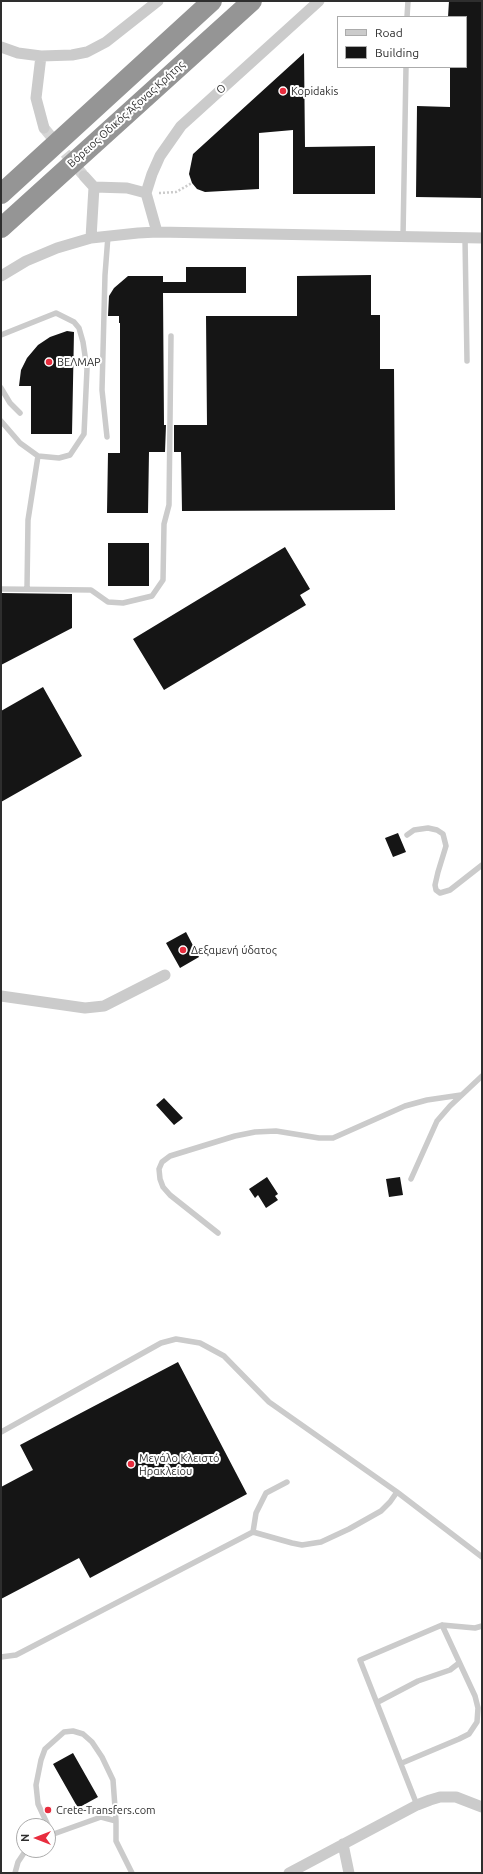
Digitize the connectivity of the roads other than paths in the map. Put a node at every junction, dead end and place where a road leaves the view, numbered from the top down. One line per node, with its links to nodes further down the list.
1 (158, 1): 8 (street)
2 (212, 1): 14 (highway)
3 (252, 1): 15 (highway, Βόρειος Οδικός Άξονας Κρήτης)
4 (319, 1): 13 (street, Ο)
5 (408, 1): 6 (lane)
6 (407, 16)
7 (1, 46): 8 (street)
8 (41, 56): 10 (street)
9 (406, 68): 18 (lane)
10 (44, 128)
11 (84, 176): 12 (street)
12 (94, 187): 13 (street); 19 (street)
13 (146, 193): 16 (street)
14 (1, 194)
15 (1, 228)
16 (157, 232): 17 (street); 18 (street)
17 (108, 236): 19 (street); 29 (lane)
18 (403, 237): 20 (street)
19 (91, 238): 22 (street)
20 (465, 238): 21 (street); 25 (lane)
21 (482, 238)
22 (1, 276)
23 (1, 334): 30 (lane)
24 (171, 336): 31 (lane)
25 (467, 361)
26 (1, 388): 27 (lane)
27 (20, 413)
28 (1, 421): 30 (lane)
29 (107, 438)
30 (38, 456): 31 (lane)
31 (27, 588): 32 (lane)
32 (1, 589)
33 (407, 835): 34 (lane)
34 (482, 865)
35 (165, 975): 36 (street)
36 (1, 996)
37 (482, 1076): 38 (lane)
38 (461, 1095): 39 (lane); 40 (lane)
39 (411, 1179)
40 (218, 1232)
41 (1, 1432): 43 (lane)
42 (287, 1482): 44 (lane)
43 (397, 1492): 44 (lane); 45 (lane)
44 (253, 1532): 48 (lane)
45 (482, 1557)
46 (442, 1625): 47 (lane); 49 (lane); 50 (lane)
47 (482, 1626)
48 (1, 1657)
49 (459, 1663): 50 (lane); 51 (lane)
50 (378, 1702): 51 (lane)
51 (402, 1763): 52 (lane)
52 (417, 1805): 53 (street); 57 (street)
53 (482, 1807)
54 (43, 1818): 55 (lane)
55 (116, 1822): 56 (lane); 60 (lane)
56 (56, 1833)
57 (343, 1844): 61 (street); 62 (street)
58 (21, 1858): 59 (lane)
59 (15, 1873)
60 (132, 1873)
61 (289, 1873)
62 (349, 1873)

